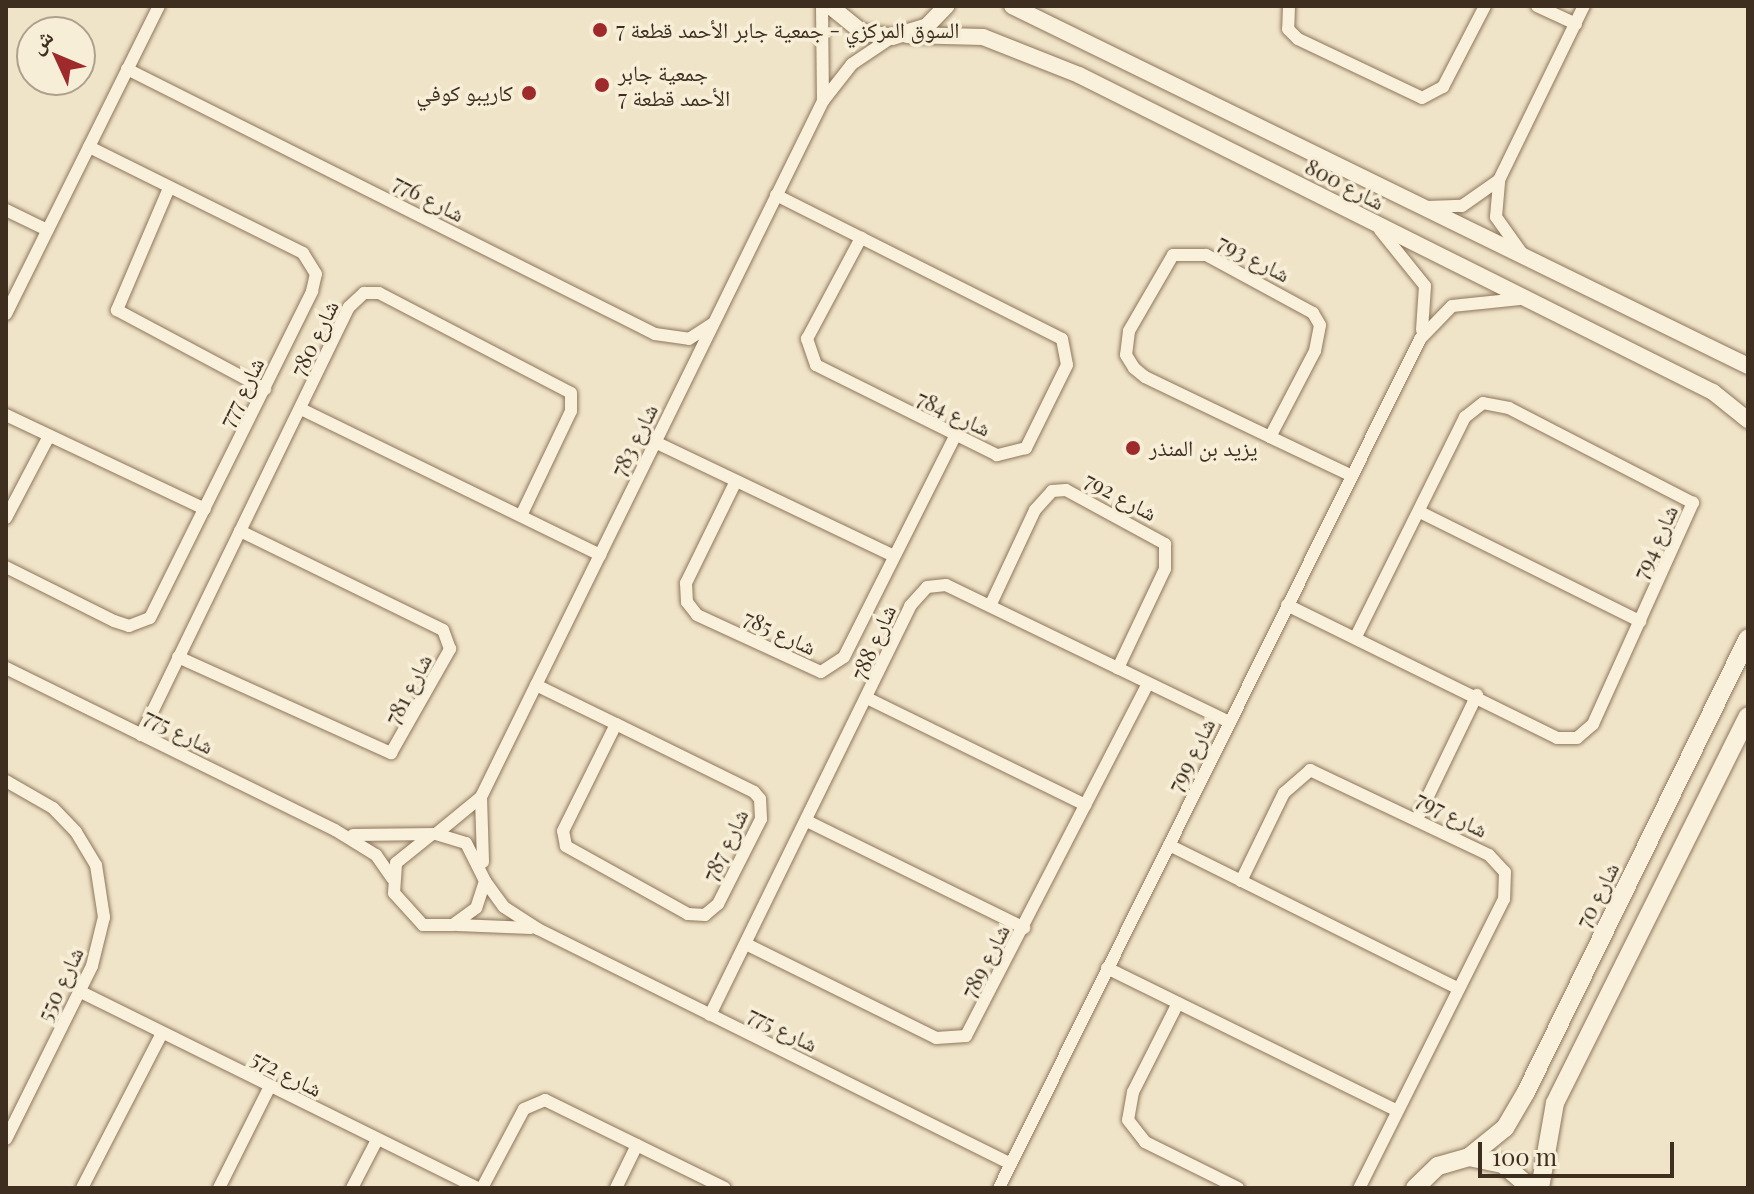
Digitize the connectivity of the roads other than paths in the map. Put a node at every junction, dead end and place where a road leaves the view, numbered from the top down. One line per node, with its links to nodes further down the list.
1 (159, 6): 12 (street)
2 (822, 6): 13 (street, شارع 783)
3 (830, 6): 11 (street, شارع 800)
4 (946, 6): 11 (street)
5 (1012, 6): 18 (street, شارع 800)
6 (1289, 6): 7 (street)
7 (1485, 6)
8 (1537, 6): 10 (street)
9 (1584, 6): 10 (street)
10 (1576, 24): 15 (street)
11 (899, 36): 13 (street, شارع 783); 20 (street, شارع 800)
12 (127, 69): 14 (street); 26 (street, شارع 776)
13 (823, 101): 17 (street, شارع 783)
14 (89, 147): 16 (street, شارع 777); 21 (street)
15 (1499, 180): 18 (street); 23 (street)
16 (169, 188): 29 (street, شارع 777); 29 (street)
17 (776, 195): 22 (street, شارع 784); 26 (street, شارع 783)
18 (1403, 203): 23 (street, شارع 800)
19 (6, 210): 21 (street)
20 (1375, 224): 24 (street, شارع 800); 27 (street, شارع 799)
21 (47, 230): 25 (street)
22 (861, 238): 35 (street, شارع 784); 35 (street, شارع 784)
23 (1541, 271): 28 (street, شارع 800)
24 (1531, 300): 27 (street, شارع 799); 32 (street, شارع 800)
25 (8, 307)
26 (714, 323): 36 (street, شارع 783)
27 (1420, 339): 37 (street, شارع 799)
28 (1748, 366)
29 (265, 389): 39 (street, شارع 777)
30 (301, 409): 41 (street); 41 (street, شارع 780); 43 (street, شارع 780)
31 (6, 415): 33 (street)
32 (1748, 420)
33 (49, 436): 39 (street); 42 (street)
34 (1270, 437): 34 (street, شارع 793); 37 (street, شارع 793)
35 (954, 438): 45 (street, شارع 785)
36 (655, 442): 38 (street); 44 (street, شارع 783)
37 (1350, 475): 47 (street, شارع 799)
38 (736, 481): 45 (street); 45 (street, شارع 785)
39 (205, 509): 46 (street, شارع 777)
40 (1420, 512): 49 (street); 49 (street, شارع 794); 50 (street, شارع 794)
41 (521, 516): 44 (street)
42 (6, 518)
43 (240, 531): 52 (street, شارع 780); 52 (street, شارع 781)
44 (600, 555): 56 (street, شارع 783)
45 (892, 555)
46 (6, 567)
47 (1287, 605): 50 (street, شارع 794); 60 (street, شارع 799)
48 (990, 606): 54 (street, شارع 788); 54 (street, شارع 792); 58 (street, شارع 788)
49 (1640, 621): 57 (street, شارع 794)
50 (1357, 635): 57 (street, شارع 794)
51 (1748, 638): 89 (main road, شارع 70)
52 (178, 657): 62 (street, شارع 780)
53 (6, 668): 62 (street, شارع 775)
54 (1118, 668): 55 (street, شارع 788)
55 (1148, 684): 60 (street, شارع 788); 65 (street, شارع 789)
56 (536, 685): 61 (street, شارع 787); 64 (street, شارع 783)
57 (1477, 695): 66 (street)
58 (869, 699): 65 (street); 67 (street, شارع 788)
59 (1748, 716): 102 (main road)
60 (1230, 722): 70 (street, شارع 799)
61 (616, 724): 61 (street, شارع 787)
62 (141, 735): 68 (street, شارع 775)
63 (6, 781): 80 (street, شارع 550)
64 (481, 797): 69 (street, شارع 783); 71 (street, شارع 783)
65 (1085, 805): 75 (street, شارع 789)
66 (1417, 819): 73 (street, شارع 797); 79 (street, شارع 797)
67 (809, 822): 75 (street); 77 (street, شارع 788)
68 (335, 830): 69 (street, شارع 775); 72 (street, شارع 775)
69 (433, 835): 71 (street); 72 (street)
70 (1169, 845): 73 (street); 78 (street, شارع 799)
71 (484, 874): 74 (street); 76 (street, شارع 775)
72 (392, 878): 74 (street)
73 (1241, 881): 79 (street)
74 (453, 925): 76 (street, شارع 775)
75 (1024, 928): 77 (street, شارع 789)
76 (538, 929): 82 (street, شارع 775)
77 (746, 944): 82 (street, شارع 788)
78 (1107, 968): 81 (street); 90 (street, شارع 799)
79 (1457, 988): 85 (street, شارع 797)
80 (81, 992): 83 (street, شارع 572); 86 (street, شارع 550)
81 (1178, 1003): 85 (street); 98 (street)
82 (710, 1015): 90 (street, شارع 775)
83 (162, 1033): 84 (street, شارع 572); 91 (street)
84 (270, 1086): 87 (street, شارع 572); 92 (street)
85 (1396, 1110): 99 (street, شارع 797)
86 (6, 1139)
87 (377, 1140): 93 (street); 94 (street, شارع 572)
88 (637, 1145): 94 (street); 95 (street); 96 (street)
89 (1469, 1157): 100 (main road, شارع 70); 101 (main road)
90 (1011, 1164): 97 (street, شارع 799)
91 (82, 1188)
92 (219, 1188)
93 (352, 1188)
94 (479, 1188)
95 (616, 1188)
96 (725, 1188)
97 (999, 1188)
98 (1238, 1188)
99 (1359, 1188)
100 (1415, 1188)
101 (1531, 1188)
102 (1540, 1188)

